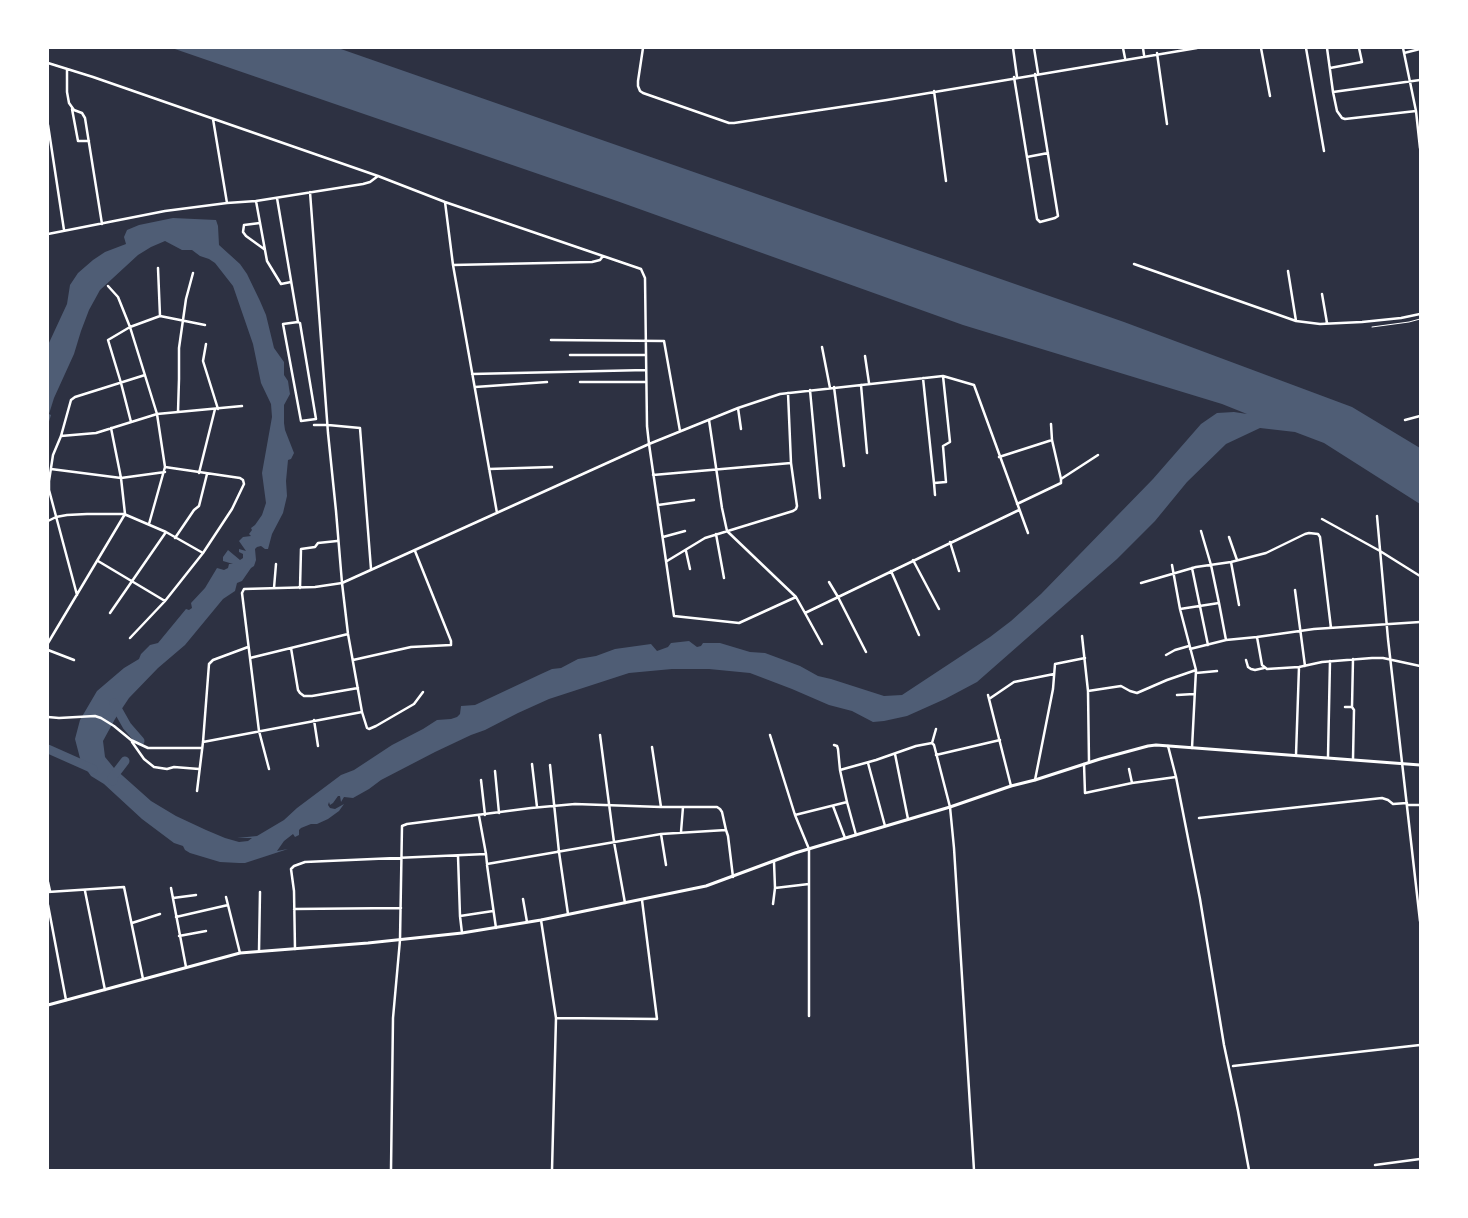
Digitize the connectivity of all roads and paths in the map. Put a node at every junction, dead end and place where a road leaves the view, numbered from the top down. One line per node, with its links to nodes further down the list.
1 (643, 48): 24 (street)
2 (1013, 48): 21 (street)
3 (1034, 48): 20 (street)
4 (1123, 48): 16 (street)
5 (1143, 48): 15 (street)
6 (1197, 48): 13 (street)
7 (1261, 48): 26 (street)
8 (1306, 48): 35 (street)
9 (1327, 48): 18 (street)
10 (1359, 48): 18 (street)
11 (1403, 48): 14 (street)
12 (1420, 50): 14 (street)
13 (1157, 53): 15 (street); 31 (street)
14 (1404, 53): 23 (street)
15 (1144, 56): 16 (street)
16 (1125, 59): 20 (street)
17 (48, 63): 19 (street)
18 (1330, 68): 25 (street)
19 (67, 69): 27 (street); 29 (street)
20 (1036, 74): 21 (street); 36 (street)
21 (1016, 77): 24 (street); 37 (street)
22 (1420, 80): 23 (street)
23 (1410, 81): 25 (street); 28 (street)
24 (934, 91): 39 (street)
25 (1333, 92): 28 (street)
26 (1270, 96)
27 (72, 108): 33 (street); 33 (street)
28 (1416, 111): 30 (street)
29 (213, 119): 38 (street); 44 (street)
30 (1419, 120): 34 (street)
31 (1167, 124)
32 (48, 125): 47 (street)
33 (89, 141): 46 (street)
34 (1420, 148)
35 (1324, 151)
36 (1048, 153): 37 (street); 37 (street)
37 (1027, 157)
38 (378, 176): 40 (street); 43 (street)
39 (946, 181)
40 (310, 192): 41 (street); 102 (street)
41 (277, 198): 42 (street); 56 (street)
42 (256, 201): 44 (street); 45 (street)
43 (445, 202): 50 (street); 52 (street)
44 (227, 203): 46 (street)
45 (260, 223): 49 (street); 49 (street)
46 (102, 224): 47 (street)
47 (64, 231): 48 (street)
48 (48, 234)
49 (264, 249): 56 (street)
50 (603, 256): 52 (street); 70 (street)
51 (1134, 264): 64 (street)
52 (453, 265): 77 (street)
53 (158, 268): 60 (street)
54 (1288, 271): 64 (street)
55 (193, 273): 62 (street)
56 (291, 282): 63 (street)
57 (108, 286): 67 (street)
58 (1322, 294): 65 (street)
59 (1420, 314): 65 (street)
60 (160, 316): 62 (street); 67 (street)
61 (1420, 319): 68 (lane)
62 (183, 321): 66 (street); 94 (street)
63 (298, 322): 63 (street)
64 (1296, 322): 65 (street)
65 (1327, 324)
66 (205, 325)
67 (130, 327): 78 (street); 84 (street)
68 (1372, 327)
69 (551, 340): 70 (street)
70 (646, 340): 74 (street); 105 (street)
71 (206, 344): 93 (street)
72 (822, 347): 88 (street)
73 (570, 355): 74 (street)
74 (646, 355): 76 (street)
75 (865, 356): 85 (street)
76 (646, 370): 77 (street); 83 (street)
77 (472, 374): 87 (street)
78 (145, 375): 84 (street); 95 (street)
79 (943, 376): 80 (street); 111 (street); 125 (street)
80 (923, 378): 85 (street); 125 (street)
81 (547, 382): 87 (street)
82 (580, 382): 83 (street)
83 (646, 382): 108 (street)
84 (121, 383): 99 (street); 106 (street)
85 (869, 383): 86 (street)
86 (861, 384): 88 (street); 109 (street)
87 (474, 386): 117 (street)
88 (832, 387): 89 (street); 113 (street)
89 (810, 390): 90 (street); 127 (street)
90 (788, 393): 92 (street); 112 (street)
91 (242, 406): 93 (street)
92 (738, 408): 97 (street); 104 (street)
93 (217, 409): 94 (street); 120 (street)
94 (178, 412): 95 (street)
95 (157, 414): 99 (street); 114 (street)
96 (1420, 416): 98 (street)
97 (709, 420): 105 (street); 118 (street)
98 (1405, 420)
99 (131, 422): 103 (street)
100 (1051, 424): 107 (street)
101 (314, 425): 102 (street)
102 (328, 425): 148 (street); 163 (street)
103 (111, 428): 106 (street); 123 (street)
104 (741, 429)
105 (680, 431): 108 (street)
106 (61, 436): 116 (street)
107 (1052, 440): 111 (street); 124 (street)
108 (649, 444): 122 (street); 132 (street)
109 (867, 453)
110 (1098, 455): 124 (street)
111 (999, 457): 129 (street)
112 (791, 463): 118 (street); 140 (street)
113 (844, 466)
114 (166, 467): 119 (street); 120 (street)
115 (552, 467): 117 (street)
116 (51, 469): 123 (street); 135 (street)
117 (489, 469): 132 (street)
118 (717, 469): 122 (street); 140 (street)
119 (165, 472): 123 (street); 138 (street)
120 (199, 473): 121 (street)
121 (208, 474): 147 (street); 153 (street)
122 (653, 475): 130 (street)
123 (121, 478): 133 (street)
124 (1061, 480): 129 (street)
125 (934, 483): 126 (street)
126 (935, 495)
127 (820, 498)
128 (694, 500): 130 (street)
129 (1017, 504): 131 (street)
130 (658, 505): 145 (street)
131 (1019, 510): 143 (street); 149 (street)
132 (497, 513): 150 (street)
133 (125, 514): 135 (street); 138 (street); 156 (street)
134 (1377, 516): 152 (street)
135 (56, 517): 137 (street); 177 (street)
136 (1322, 519): 152 (street)
137 (48, 521)
138 (149, 524): 142 (street)
139 (685, 531): 145 (street)
140 (727, 531): 144 (street); 178 (street)
141 (1201, 531): 161 (street)
142 (166, 532): 147 (street); 170 (street)
143 (1028, 533)
144 (716, 534): 151 (street); 169 (street)
145 (663, 537): 157 (street)
146 (1229, 537): 155 (street)
147 (175, 538): 153 (street)
148 (338, 541): 172 (street); 175 (street)
149 (950, 542): 154 (street); 165 (street)
150 (415, 550): 163 (street); 212 (street)
151 (686, 550): 157 (street); 164 (street)
152 (1380, 551): 168 (street); 189 (street)
153 (203, 553): 180 (street)
154 (913, 560): 166 (street); 184 (street)
155 (1237, 560): 158 (street); 190 (street)
156 (98, 561): 170 (street); 177 (street)
157 (667, 561): 178 (street)
158 (1231, 562): 161 (street); 182 (street)
159 (276, 564): 174 (street)
160 (1172, 565): 167 (street)
161 (1212, 565): 162 (street); 181 (street)
162 (1192, 568): 167 (street); 183 (street)
163 (371, 569): 172 (street)
164 (690, 569)
165 (959, 571)
166 (891, 572): 179 (street); 193 (street)
167 (1174, 572): 173 (street); 185 (street)
168 (1420, 576)
169 (724, 578)
170 (132, 581): 180 (street); 186 (street)
171 (828, 582): 179 (street)
172 (342, 583): 175 (street); 192 (street)
173 (1141, 583)
174 (274, 588): 175 (street); 201 (street)
175 (300, 588)
176 (1294, 590): 191 (street)
177 (77, 596): 198 (street)
178 (796, 597): 187 (street)
179 (838, 597): 187 (street); 205 (street)
180 (165, 601): 196 (street)
181 (1219, 603): 183 (street); 197 (street)
182 (1239, 605)
183 (1199, 606): 185 (street); 200 (street)
184 (939, 609)
185 (1180, 609): 202 (street)
186 (110, 612)
187 (805, 612): 199 (street)
188 (1420, 622): 189 (street)
189 (1387, 623): 190 (street); 214 (street)
190 (1331, 628): 191 (street)
191 (1300, 631): 195 (street); 217 (street)
192 (348, 634): 203 (street); 212 (street)
193 (920, 635)
194 (1082, 636): 209 (street)
195 (1257, 637): 197 (street); 220 (street)
196 (130, 638)
197 (1226, 640): 200 (street)
198 (48, 643)
199 (822, 644)
200 (1208, 645): 202 (street)
201 (248, 647): 207 (street); 242 (street)
202 (1189, 647): 206 (street); 222 (street)
203 (291, 648): 207 (street); 224 (street)
204 (48, 650): 211 (street)
205 (866, 652)
206 (1166, 655)
207 (250, 658): 237 (street)
208 (1053, 658): 216 (street)
209 (1085, 658): 216 (street); 225 (street)
210 (1353, 659): 214 (street); 215 (street); 232 (street)
211 (74, 660)
212 (353, 660): 224 (street)
213 (1246, 660): 220 (street)
214 (1391, 660): 218 (street); 259 (street)
215 (1330, 661): 217 (street); 253 (street)
216 (1055, 664): 223 (street)
217 (1305, 666): 219 (street)
218 (1420, 666)
219 (1300, 667): 220 (street); 252 (street)
220 (1264, 668)
221 (1217, 671): 222 (street)
222 (1196, 672): 225 (street); 227 (street)
223 (1054, 674): 230 (street); 269 (street)
224 (358, 688): 233 (street)
225 (1088, 691): 255 (street)
226 (423, 692): 233 (street)
227 (1194, 694): 229 (street); 249 (street)
228 (988, 695): 230 (street)
229 (1177, 695)
230 (989, 699): 241 (street)
231 (1345, 707): 232 (street)
232 (1352, 707): 254 (street)
233 (362, 712): 235 (street)
234 (48, 717): 240 (street)
235 (314, 720): 237 (street); 245 (street)
236 (936, 729): 243 (street)
237 (259, 731): 242 (street); 263 (street)
238 (600, 735): 277 (street)
239 (770, 735): 285 (street)
240 (131, 740): 248 (street); 262 (street)
241 (1000, 740): 251 (street); 271 (street)
242 (203, 742): 248 (street)
243 (932, 743): 250 (street); 251 (street)
244 (834, 744): 265 (street)
245 (318, 746)
246 (1168, 746): 249 (street); 255 (street); 267 (street)
247 (652, 747): 282 (street)
248 (202, 748): 262 (street)
249 (1192, 749): 252 (street)
250 (895, 754): 256 (street); 288 (street)
251 (936, 755): 280 (street)
252 (1296, 756): 253 (street)
253 (1328, 757): 254 (street)
254 (1353, 759): 259 (street)
255 (1089, 762): 258 (street)
256 (868, 763): 265 (street); 289 (street)
257 (532, 764): 281 (street)
258 (1084, 764): 269 (street); 270 (street)
259 (1404, 764): 261 (street); 274 (street)
260 (550, 765): 276 (street)
261 (1420, 765)
262 (200, 769): 272 (street)
263 (269, 769)
264 (1129, 769): 270 (street)
265 (840, 770): 273 (street)
266 (495, 772): 283 (street)
267 (1176, 777): 270 (street); 355 (street)
268 (481, 780): 284 (street)
269 (1035, 780): 271 (street)
270 (1132, 783)
271 (1011, 786): 280 (street)
272 (197, 791)
273 (847, 802): 278 (street); 293 (street)
274 (1407, 804): 275 (street); 287 (street); 309 (street)
275 (1420, 805)
276 (554, 806): 277 (street); 281 (street); 297 (street)
277 (609, 806): 282 (street); 295 (street)
278 (833, 806): 285 (street); 294 (street)
279 (683, 807): 282 (street); 290 (street); 291 (street)
280 (950, 807): 288 (street); 354 (street)
281 (537, 808): 283 (street)
282 (661, 808)
283 (499, 813): 284 (street)
284 (485, 815): 286 (street)
285 (795, 815): 296 (street)
286 (479, 816): 298 (street); 300 (street)
287 (1198, 818)
288 (908, 819): 289 (street)
289 (885, 827): 293 (street)
290 (726, 830): 291 (street); 304 (street)
291 (681, 832): 292 (street)
292 (661, 834): 295 (street); 303 (street)
293 (856, 835): 294 (street)
294 (845, 838): 296 (street)
295 (614, 842): 297 (street); 318 (street)
296 (809, 849): 301 (street); 306 (street)
297 (559, 852): 302 (street); 326 (street)
298 (486, 854): 299 (street); 302 (street)
299 (458, 856): 300 (street); 327 (street)
300 (402, 858): 322 (street); 323 (street)
301 (774, 860): 304 (street); 308 (street)
302 (487, 864): 324 (street)
303 (666, 865)
304 (733, 877): 317 (street)
305 (48, 882): 311 (street)
306 (810, 884): 308 (street); 346 (street)
307 (170, 888): 315 (street)
308 (775, 888): 319 (street)
309 (1419, 889): 330 (street)
310 (84, 890): 311 (street); 332 (street); 343 (street)
311 (49, 892)
312 (260, 892): 339 (street)
313 (196, 895): 315 (street)
314 (226, 896): 321 (street)
315 (172, 898): 328 (street)
316 (523, 899): 331 (street)
317 (642, 900): 318 (street); 347 (street)
318 (625, 903): 326 (street)
319 (773, 904)
320 (48, 905): 344 (street)
321 (228, 905): 328 (street); 340 (street)
322 (401, 908): 323 (street); 337 (street)
323 (294, 910): 338 (street)
324 (493, 911): 327 (street); 333 (street)
325 (160, 914): 332 (street)
326 (568, 914): 329 (street)
327 (460, 916): 335 (street)
328 (176, 917): 336 (street)
329 (541, 920): 331 (street); 347 (street)
330 (1420, 921)
331 (527, 922): 333 (street)
332 (132, 923): 342 (street)
333 (496, 928): 335 (street)
334 (206, 931): 336 (street)
335 (462, 933): 337 (street)
336 (179, 936): 341 (street)
337 (400, 940): 338 (street); 352 (street)
338 (295, 949): 339 (street)
339 (259, 951): 340 (street)
340 (240, 954): 341 (street)
341 (186, 967): 342 (street)
342 (143, 980): 343 (street)
343 (105, 990): 344 (street)
344 (66, 1000): 345 (street)
345 (48, 1005)
346 (809, 1016)
347 (556, 1018): 353 (street)
348 (1420, 1045): 349 (street)
349 (1233, 1066)
350 (1420, 1158): 351 (street)
351 (1375, 1165)
352 (391, 1170)
353 (552, 1170)
354 (974, 1170)
355 (1248, 1170)

